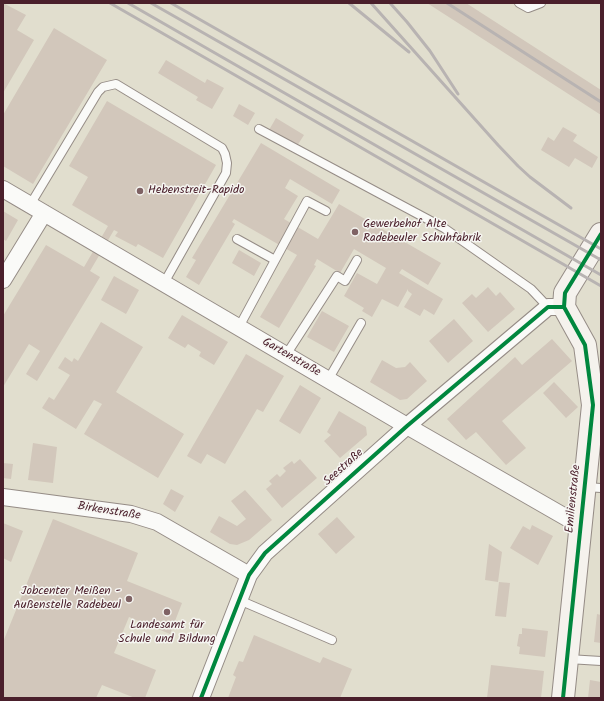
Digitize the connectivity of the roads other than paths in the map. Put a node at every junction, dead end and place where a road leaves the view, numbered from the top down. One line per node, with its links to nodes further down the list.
1 (519, 3): 2 (lane)
2 (541, 3)
3 (259, 129): 13 (lane)
4 (3, 189): 5 (street, Gartenstraße)
5 (37, 209): 11 (street); 12 (street, Gartenstraße); 12 (lane)
6 (326, 212): 9 (lane)
7 (601, 234): 13 (street)
8 (237, 239): 9 (lane)
9 (275, 260): 15 (lane)
10 (356, 260): 16 (lane)
11 (3, 280)
12 (164, 283): 15 (street, Gartenstraße)
13 (556, 307): 18 (street, Seestraße); 19 (street, Emilienstraße)
14 (361, 323): 17 (lane)
15 (239, 327): 16 (street, Gartenstraße)
16 (286, 355): 17 (street, Gartenstraße)
17 (328, 380): 18 (street, Gartenstraße)
18 (407, 426): 21 (street, Gartenstraße); 22 (street, Seestraße)
19 (593, 488): 21 (street, Emilienstraße)
20 (3, 497): 22 (street, Birkenstraße)
21 (581, 526): 25 (street, Emilienstraße)
22 (249, 574): 23 (street, Seestraße)
23 (239, 600): 24 (lane); 27 (street, Seestraße)
24 (332, 640)
25 (567, 659): 26 (lane); 28 (street, Emilienstraße)
26 (601, 661)
27 (201, 698)
28 (563, 698)

